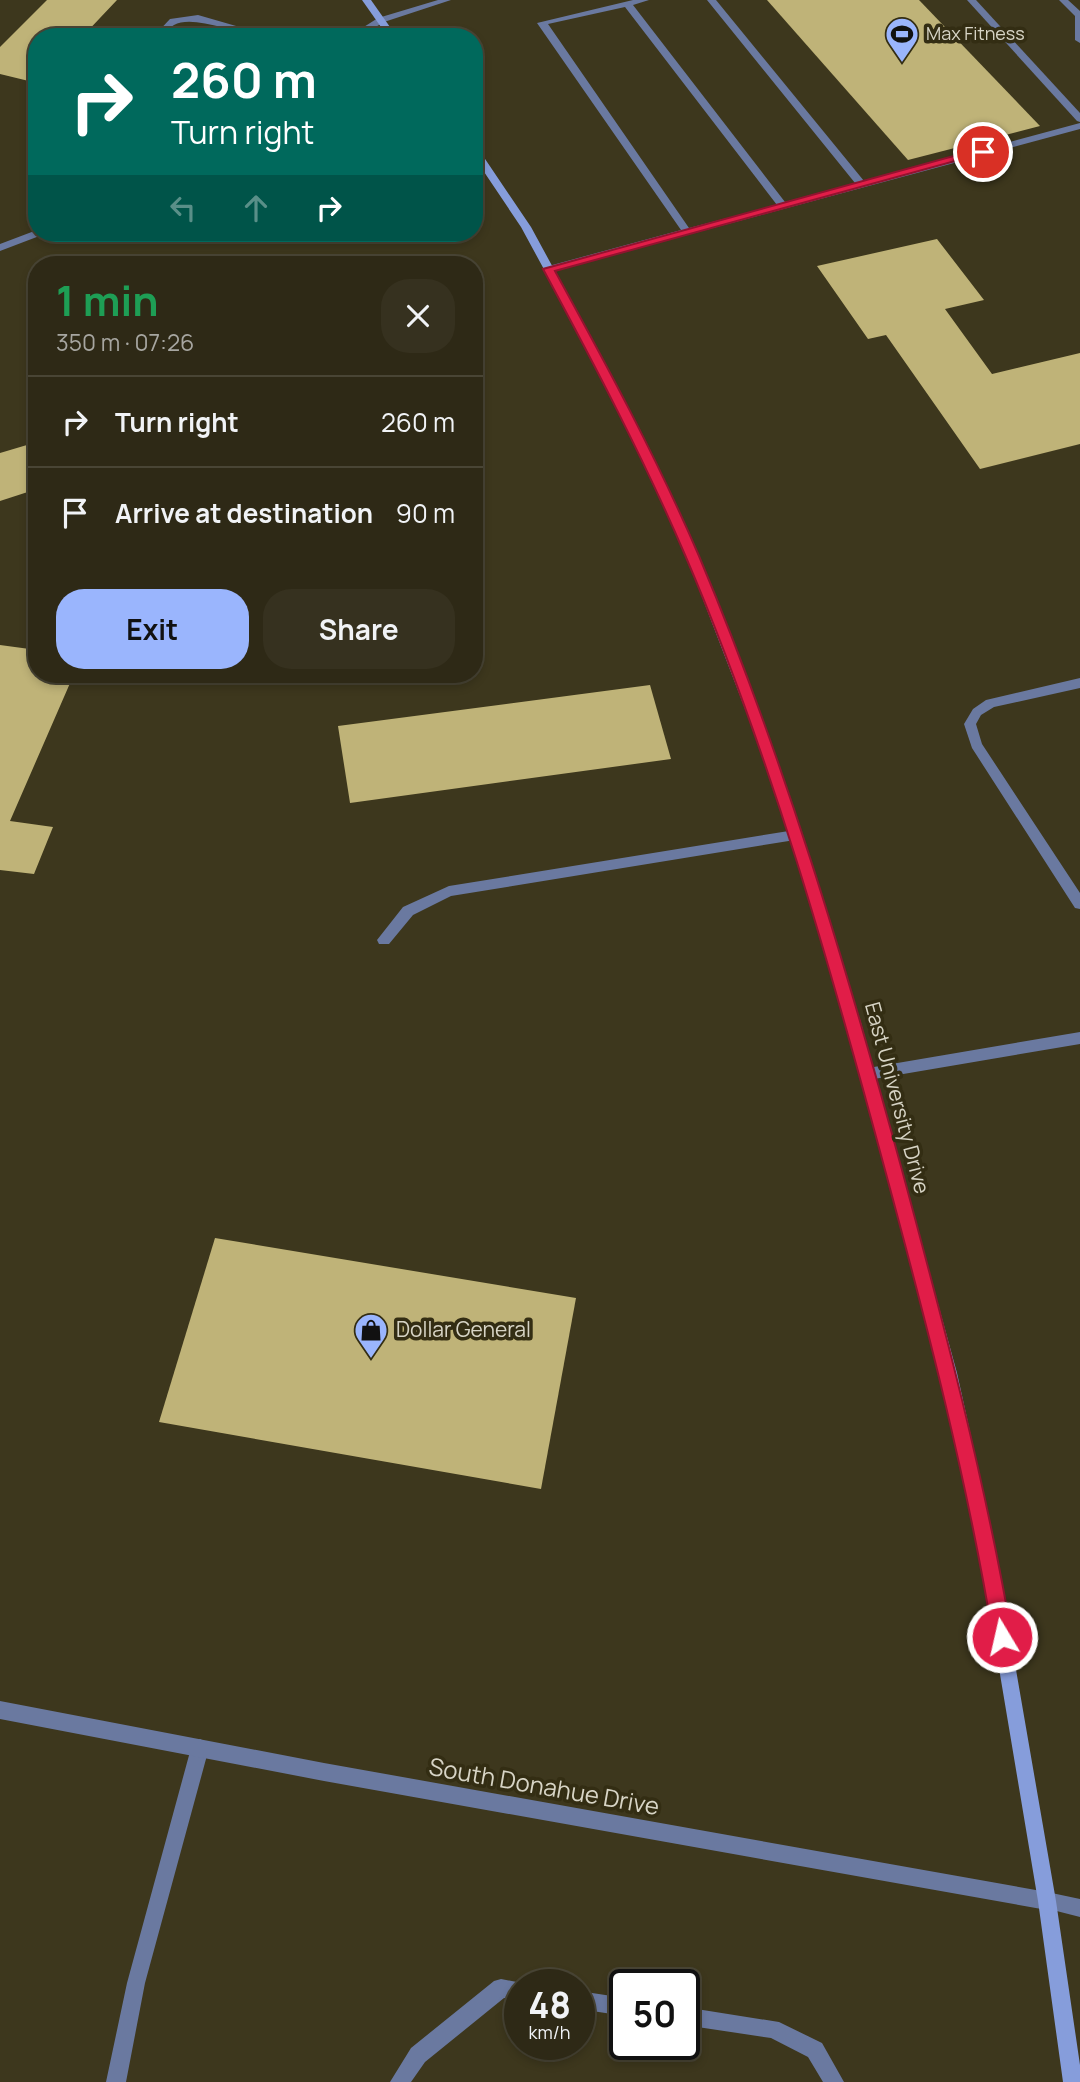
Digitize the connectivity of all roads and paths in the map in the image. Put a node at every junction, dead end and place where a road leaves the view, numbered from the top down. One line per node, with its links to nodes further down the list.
1 (366, 0): 8 (main road)
2 (447, 0): 8 (street)
3 (645, 0): 7 (street)
4 (712, 0): 17 (street)
5 (971, 0): 14 (street)
6 (1063, 0): 13 (street)
7 (627, 4): 18 (street); 19 (street)
8 (381, 20): 11 (street); 12 (main road)
9 (166, 28): 10 (street)
10 (233, 28)
11 (367, 28)
12 (387, 28)
13 (1080, 40)
14 (1080, 119)
15 (1080, 126): 17 (street)
16 (483, 163): 22 (main road, East University Drive)
17 (861, 184): 18 (street)
18 (783, 206): 19 (street)
19 (687, 232): 22 (street)
20 (28, 237): 21 (street)
21 (0, 248)
22 (548, 269): 24 (main road, East University Drive)
23 (1080, 683): 25 (street)
24 (795, 835): 26 (street); 28 (main road, East University Drive)
25 (1080, 904)
26 (384, 940)
27 (1080, 1038): 28 (street)
28 (868, 1074): 31 (main road, East University Drive)
29 (0, 1710): 30 (street, South Donahue Drive)
30 (200, 1748): 31 (street, South Donahue Drive); 35 (street)
31 (1047, 1901): 32 (street, South Donahue Drive); 38 (main road, East University Drive)
32 (1080, 1908)
33 (504, 1989): 36 (street)
34 (700, 2018): 37 (street)
35 (116, 2082)
36 (400, 2082)
37 (834, 2082)
38 (1073, 2082)

